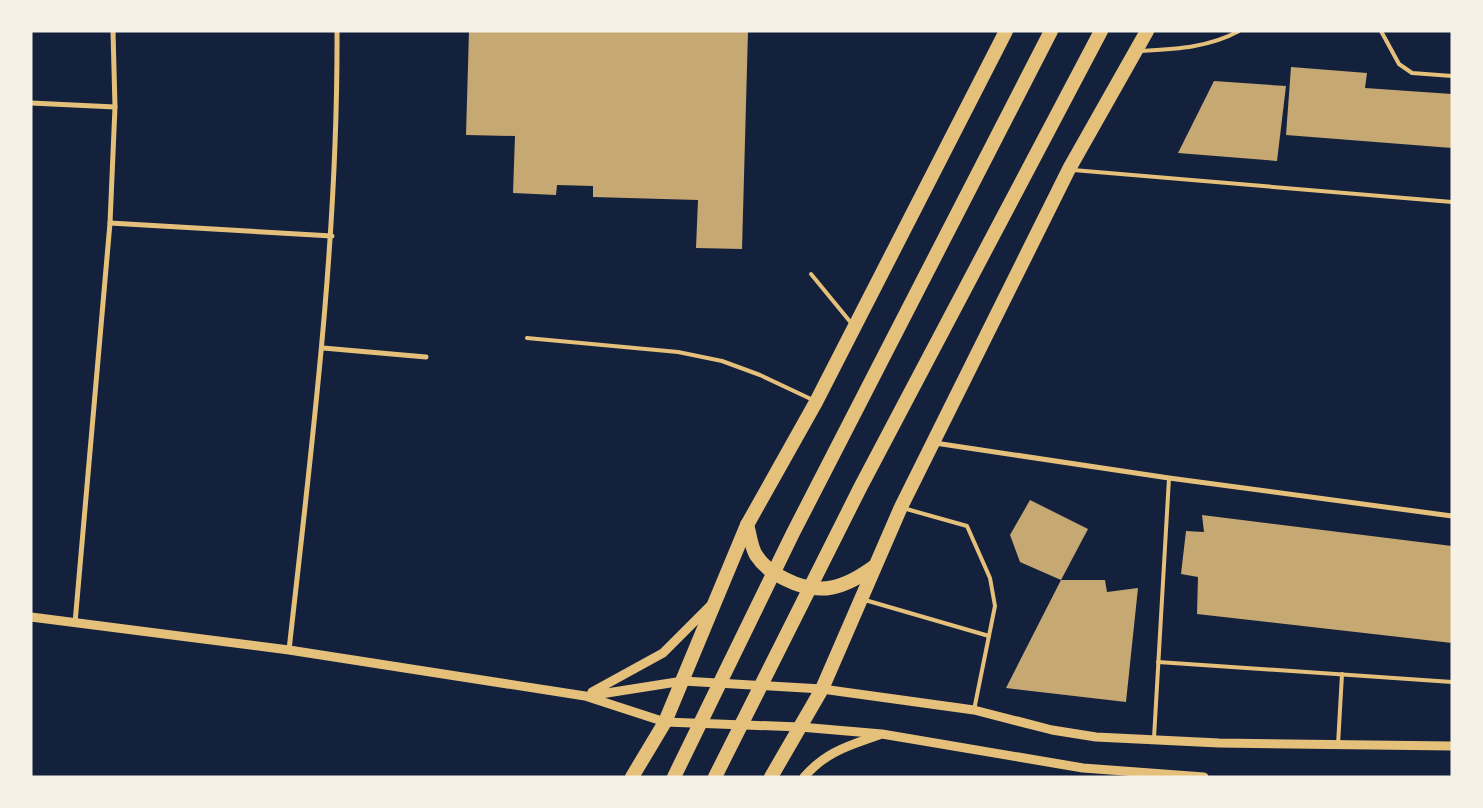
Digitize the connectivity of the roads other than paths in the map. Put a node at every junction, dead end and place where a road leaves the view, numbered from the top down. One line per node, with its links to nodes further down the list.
1 (113, 31): 12 (street)
2 (336, 31): 16 (street)
3 (1006, 31): 18 (highway)
4 (1051, 31): 49 (highway)
5 (1101, 31): 50 (highway)
6 (1146, 31): 9 (highway)
7 (1239, 31): 9 (lane)
8 (1381, 31): 10 (lane)
9 (1134, 51): 13 (highway)
10 (1452, 76)
11 (31, 103): 12 (street)
12 (116, 107): 15 (street)
13 (1068, 169): 14 (lane); 23 (highway)
14 (1452, 202)
15 (110, 223): 16 (street); 32 (street)
16 (332, 236): 20 (street)
17 (810, 274): 18 (lane)
18 (854, 326): 22 (highway)
19 (527, 338): 22 (lane)
20 (323, 348): 21 (street); 34 (street)
21 (426, 357)
22 (816, 402): 27 (highway)
23 (934, 443): 24 (street); 25 (highway)
24 (1169, 478): 26 (street); 35 (lane)
25 (901, 507): 28 (highway); 33 (lane)
26 (1452, 516)
27 (747, 525): 28 (highway); 30 (highway)
28 (876, 565): 29 (highway)
29 (860, 598): 33 (lane); 39 (highway)
30 (714, 600): 37 (highway); 40 (street)
31 (31, 617): 32 (street)
32 (75, 623): 34 (street)
33 (989, 636): 41 (lane)
34 (290, 650): 40 (street)
35 (1158, 662): 36 (lane); 45 (lane)
36 (1342, 674): 38 (lane); 46 (lane)
37 (683, 681): 39 (street); 40 (street); 42 (highway)
38 (1452, 682)
39 (822, 690): 41 (street); 43 (highway)
40 (585, 696): 42 (street)
41 (974, 710): 45 (street)
42 (665, 722): 43 (street); 48 (highway)
43 (800, 727): 44 (street); 51 (highway)
44 (882, 734): 52 (street); 53 (street)
45 (1154, 741): 46 (street)
46 (1338, 745): 47 (street)
47 (1452, 746)
48 (632, 777)
49 (674, 777)
50 (715, 777)
51 (770, 777)
52 (804, 777)
53 (1204, 777)

